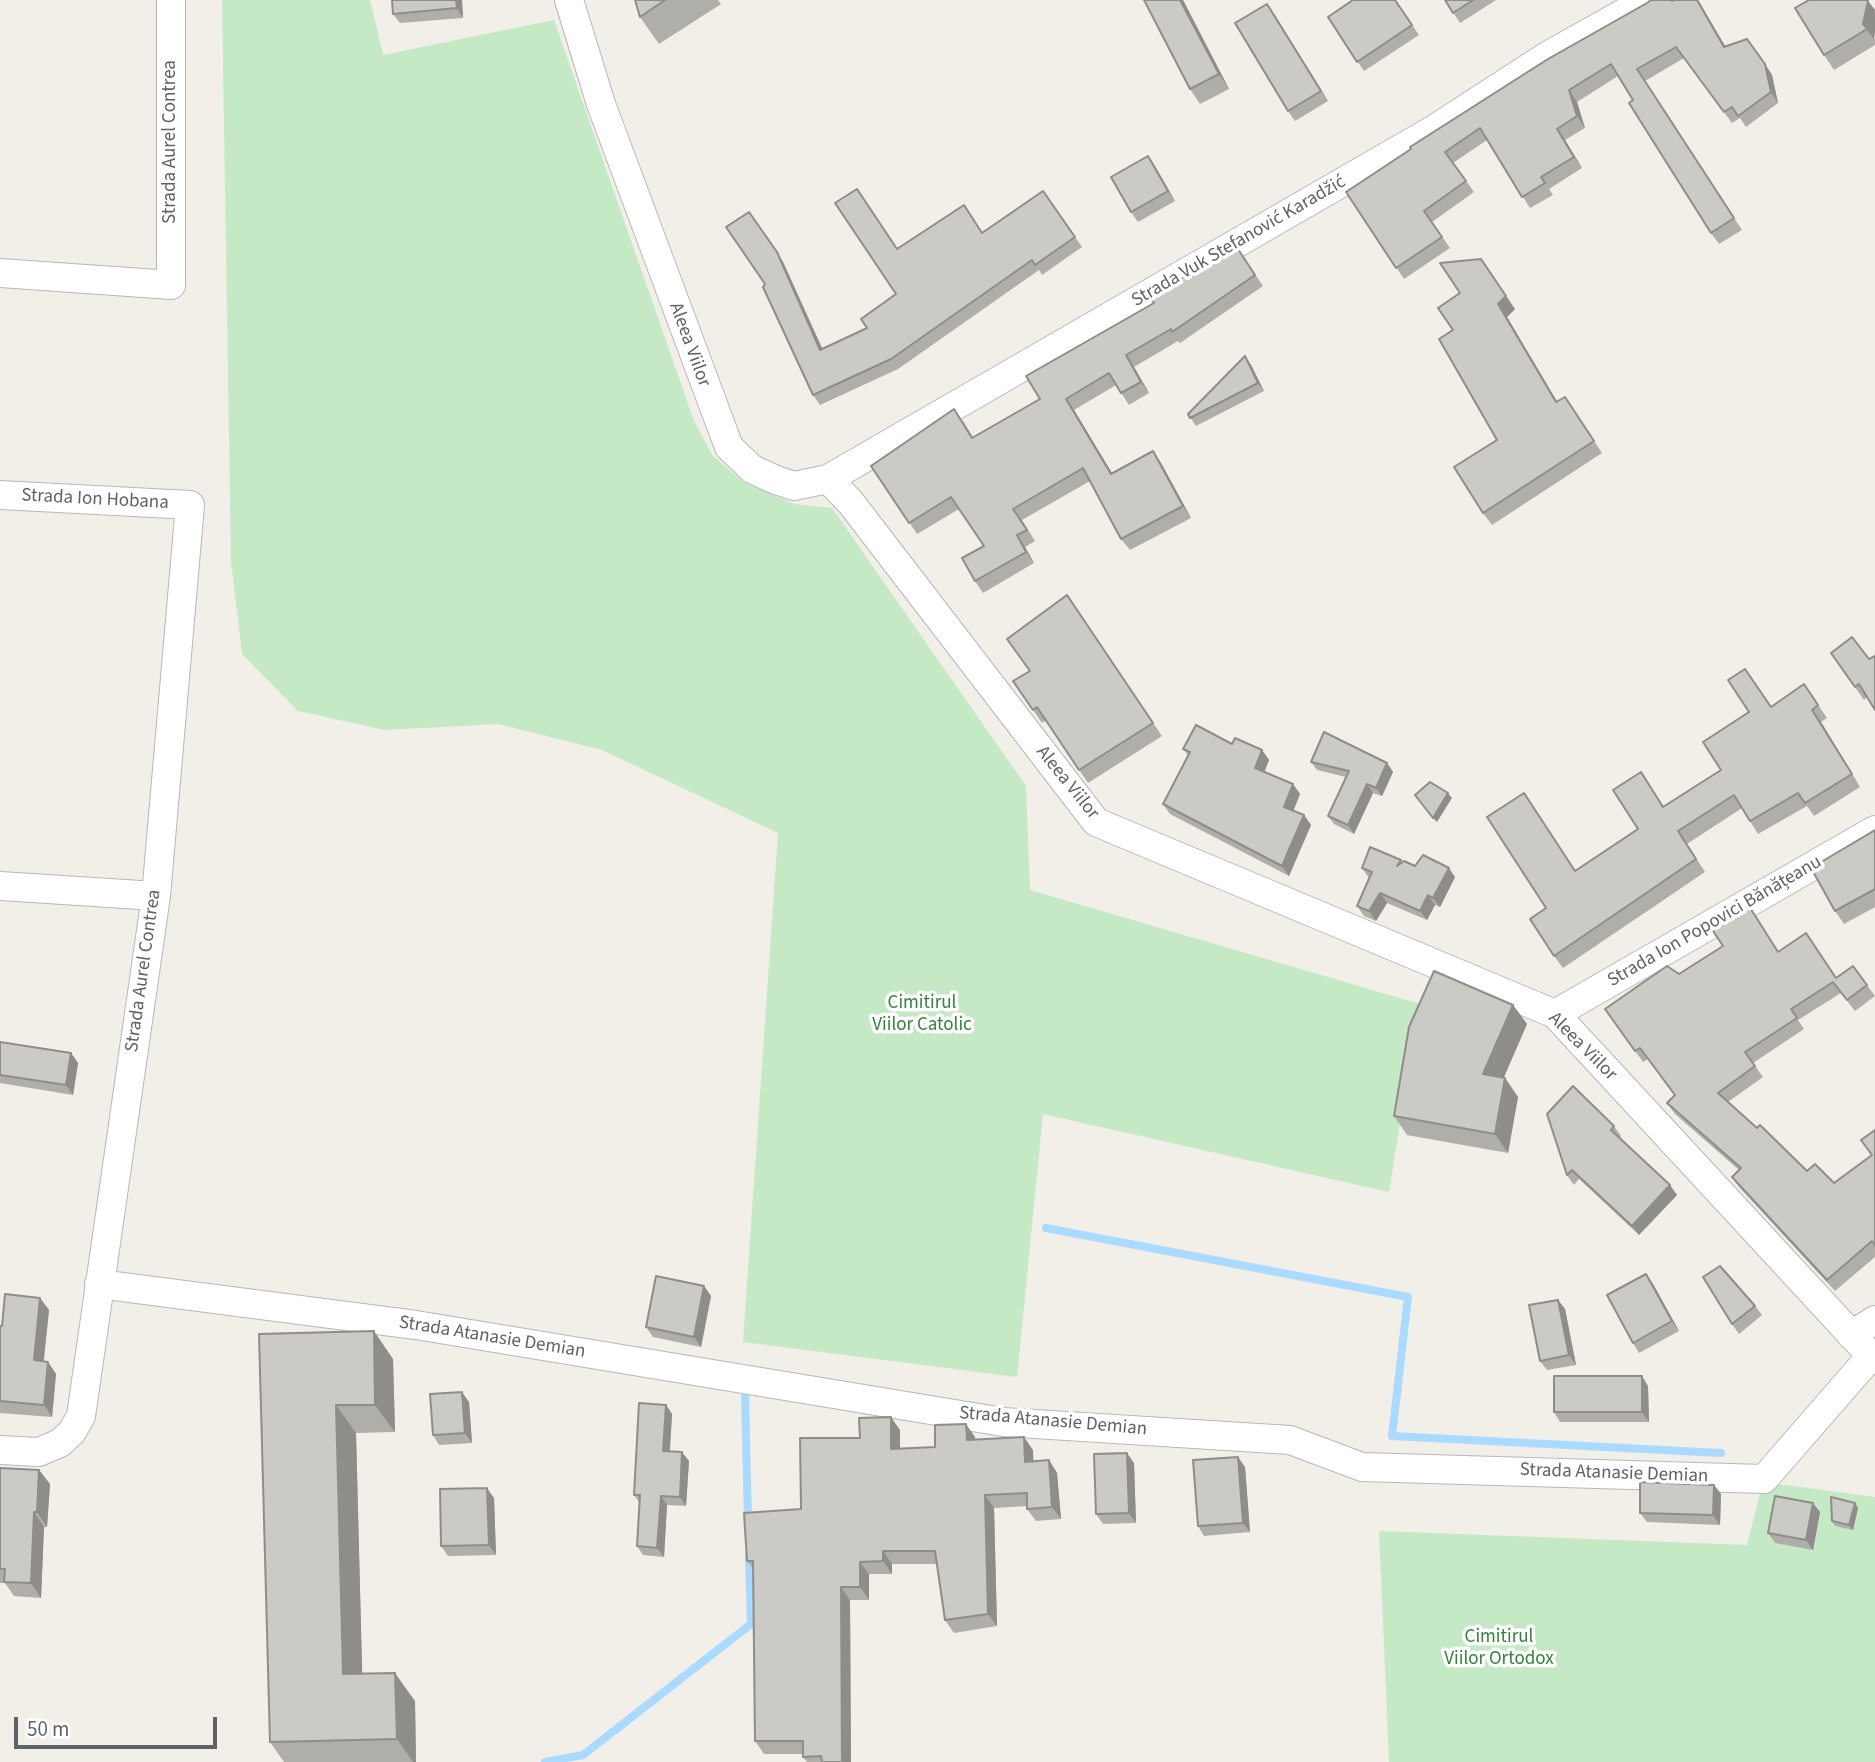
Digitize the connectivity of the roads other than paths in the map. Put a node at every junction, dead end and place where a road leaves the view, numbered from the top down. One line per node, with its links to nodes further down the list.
1 (171, 0): 4 (street, Strada Aurel Contrea)
2 (569, 0): 5 (street, Aleea Viilor)
3 (1647, 0): 5 (street, Strada Vuk Stefanović Karadžić)
4 (0, 273)
5 (828, 479): 11 (street, Aleea Viilor)
6 (0, 495): 7 (street, Strada Ion Hobana)
7 (190, 505): 10 (street, Strada Aurel Contrea)
8 (1875, 830): 11 (street, Strada Ion Popovici Bănățeanu)
9 (0, 886): 10 (street)
10 (156, 896): 12 (street, Strada Aurel Contrea)
11 (1555, 1014): 13 (street, Aleea Viilor)
12 (99, 1284): 14 (street, Strada Atanasie Demian); 15 (street, Strada Aurel Contrea)
13 (1863, 1327): 14 (street, Aleea Viilor)
14 (1873, 1358)
15 (0, 1450)

